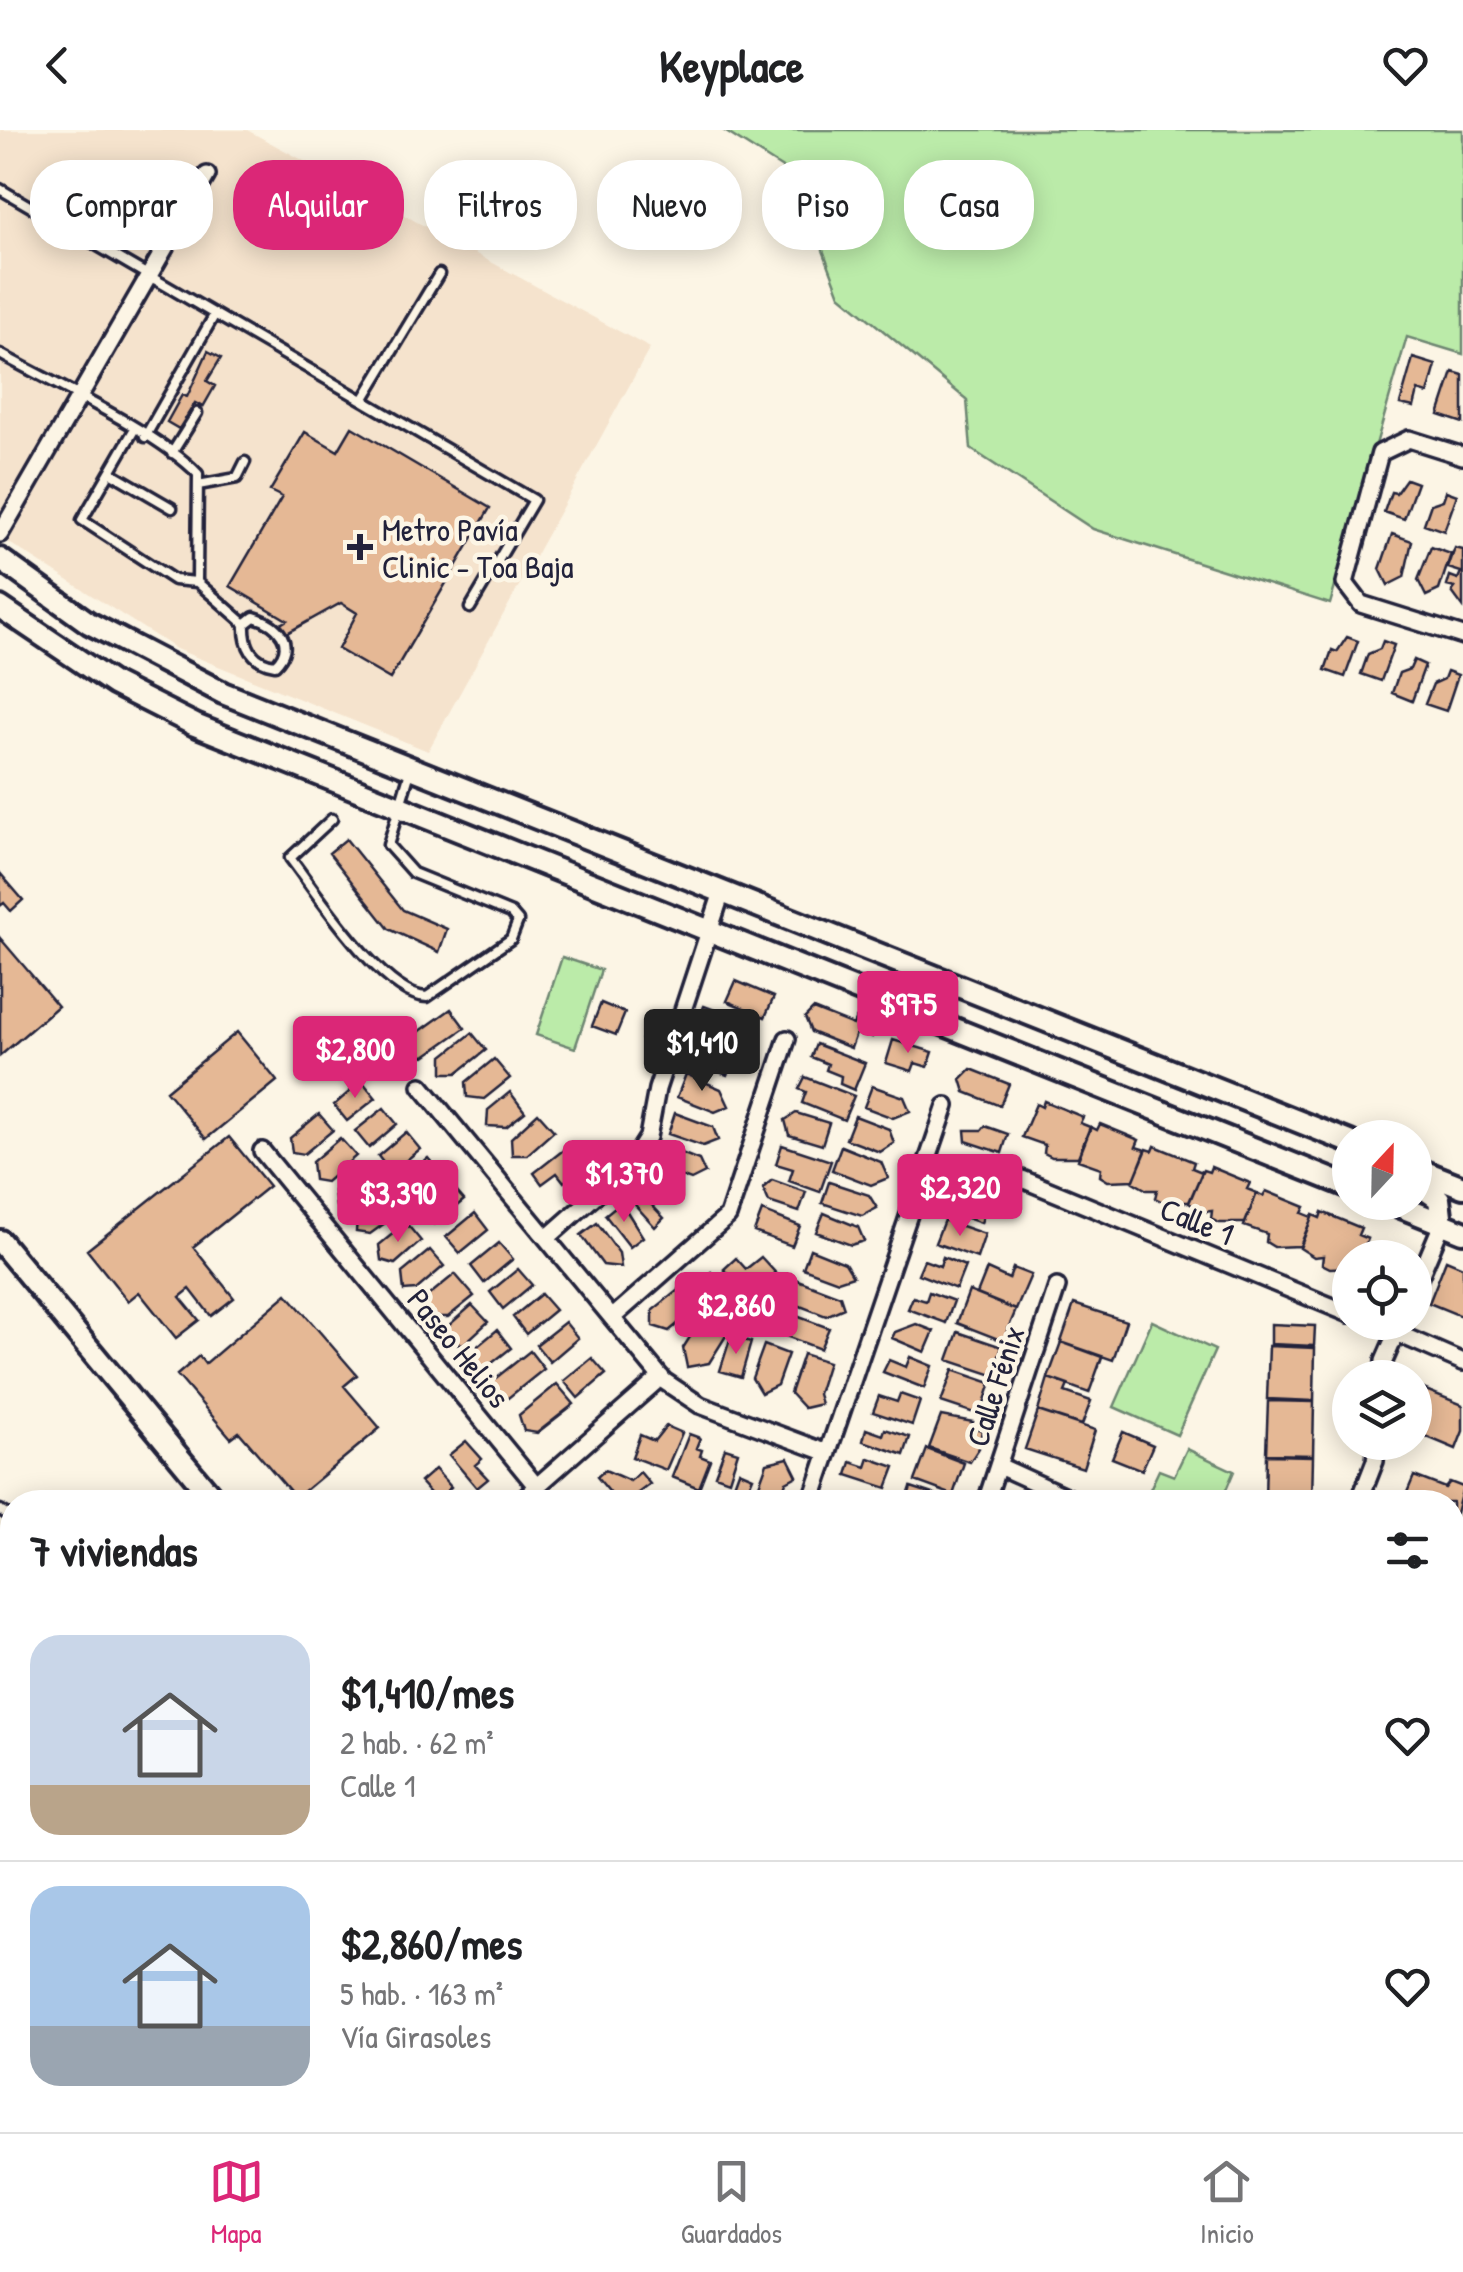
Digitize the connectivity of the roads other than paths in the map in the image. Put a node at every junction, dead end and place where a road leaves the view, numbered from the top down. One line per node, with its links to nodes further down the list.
1 (0, 189): 4 (lane)
2 (164, 250): 4 (street)
3 (439, 274): 8 (lane)
4 (150, 275): 5 (lane); 7 (street)
5 (216, 314): 8 (lane); 11 (lane)
6 (0, 354): 7 (lane)
7 (78, 398): 10 (lane); 18 (street)
8 (363, 400): 22 (lane)
9 (197, 413): 12 (lane)
10 (134, 430): 11 (lane); 15 (lane)
11 (144, 436): 12 (lane)
12 (172, 452): 16 (lane)
13 (1463, 456): 24 (street)
14 (245, 462): 16 (lane)
15 (110, 472): 17 (lane); 20 (lane)
16 (198, 485): 20 (lane)
17 (172, 508)
18 (0, 534)
19 (0, 559): 25 (street)
20 (197, 582): 23 (lane)
21 (0, 607): 26 (street)
22 (470, 608)
23 (245, 624): 23 (lane)
24 (1463, 636)
25 (411, 768): 26 (lane); 28 (street)
26 (399, 807): 27 (lane); 29 (street)
27 (332, 818)
28 (722, 892): 29 (street); 33 (street)
29 (707, 929): 37 (street); 44 (street)
30 (787, 1039): 49 (street)
31 (421, 1086): 44 (street)
32 (946, 1106): 53 (street)
33 (1332, 1137)
34 (262, 1151): 56 (street, Paseo Helios)
35 (1432, 1175): 38 (street)
36 (1022, 1179): 48 (street, Calle 1)
37 (1332, 1180)
38 (1463, 1188)
39 (1432, 1194): 42 (street)
40 (1463, 1209): 42 (street)
41 (1432, 1220): 42 (street)
42 (1442, 1224): 43 (street); 46 (street)
43 (1463, 1232)
44 (548, 1238): 49 (street)
45 (0, 1241): 57 (street)
46 (1432, 1248)
47 (1056, 1286): 55 (street, Calle Fénix)
48 (1332, 1307)
49 (612, 1318): 52 (street)
50 (1422, 1340): 51 (street)
51 (1463, 1362)
52 (660, 1377): 53 (street); 56 (street)
53 (828, 1453): 59 (street)
54 (1375, 1460): 62 (street)
55 (999, 1466): 60 (street, Calle Fénix); 61 (street)
56 (538, 1486): 58 (street)
57 (206, 1490)
58 (534, 1490)
59 (815, 1490)
60 (990, 1490)
61 (1052, 1490)
62 (1364, 1490)

